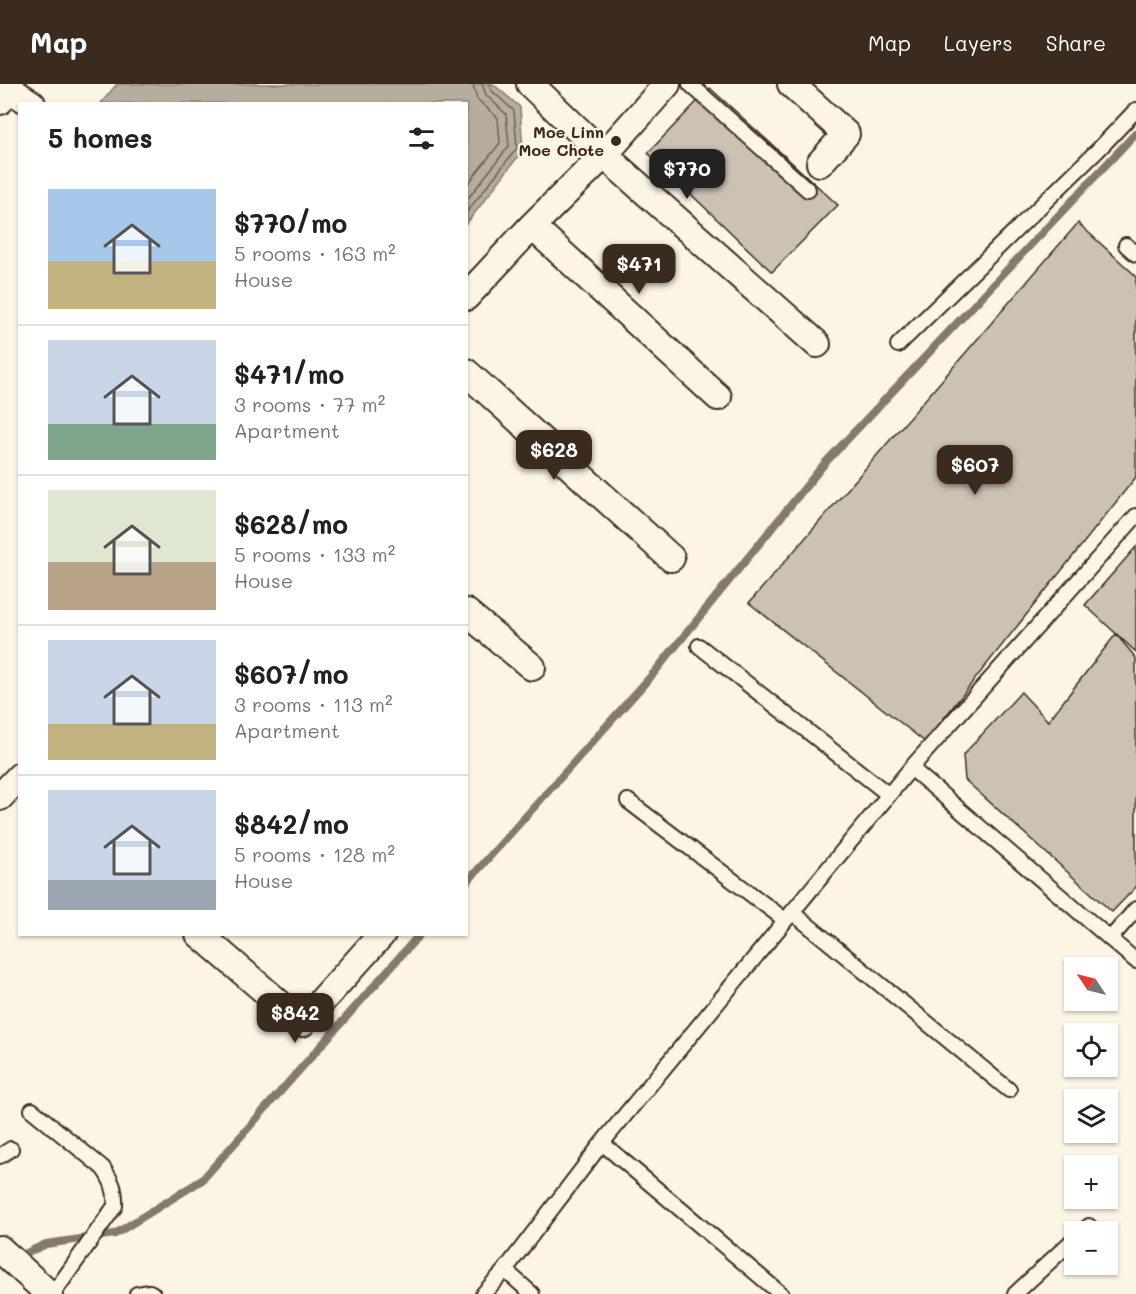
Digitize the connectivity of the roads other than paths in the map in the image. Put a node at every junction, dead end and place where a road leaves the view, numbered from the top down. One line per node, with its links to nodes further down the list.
1 (530, 84): 8 (street)
2 (667, 84): 8 (street)
3 (690, 84): 10 (lane)
4 (791, 84): 9 (street)
5 (36, 96): 6 (street)
6 (0, 101)
7 (1136, 110): 14 (lane)
8 (603, 155): 11 (street); 13 (street)
9 (820, 163)
10 (808, 190)
11 (532, 226): 12 (street); 16 (street)
12 (468, 295)
13 (817, 344)
14 (898, 345)
15 (468, 374): 18 (street)
16 (718, 397)
17 (1136, 516): 22 (lane)
18 (671, 558)
19 (468, 614): 21 (street)
20 (699, 646): 24 (lane)
21 (532, 667)
22 (911, 768): 24 (lane); 31 (lane)
23 (18, 778): 25 (street)
24 (889, 795): 28 (lane)
25 (0, 797)
26 (628, 801): 28 (lane)
27 (1136, 909): 31 (lane)
28 (789, 916): 33 (lane); 35 (lane)
29 (201, 936): 30 (street)
30 (380, 936)
31 (1110, 939): 32 (lane)
32 (1136, 961)
33 (1009, 1090)
34 (32, 1110): 39 (lane)
35 (602, 1143): 38 (lane); 44 (lane)
36 (1064, 1248): 45 (lane)
37 (0, 1249): 39 (street)
38 (505, 1270): 42 (lane); 43 (lane)
39 (51, 1294)
40 (137, 1294): 41 (lane)
41 (153, 1294)
42 (483, 1294)
43 (532, 1294)
44 (781, 1294)
45 (1015, 1294)

